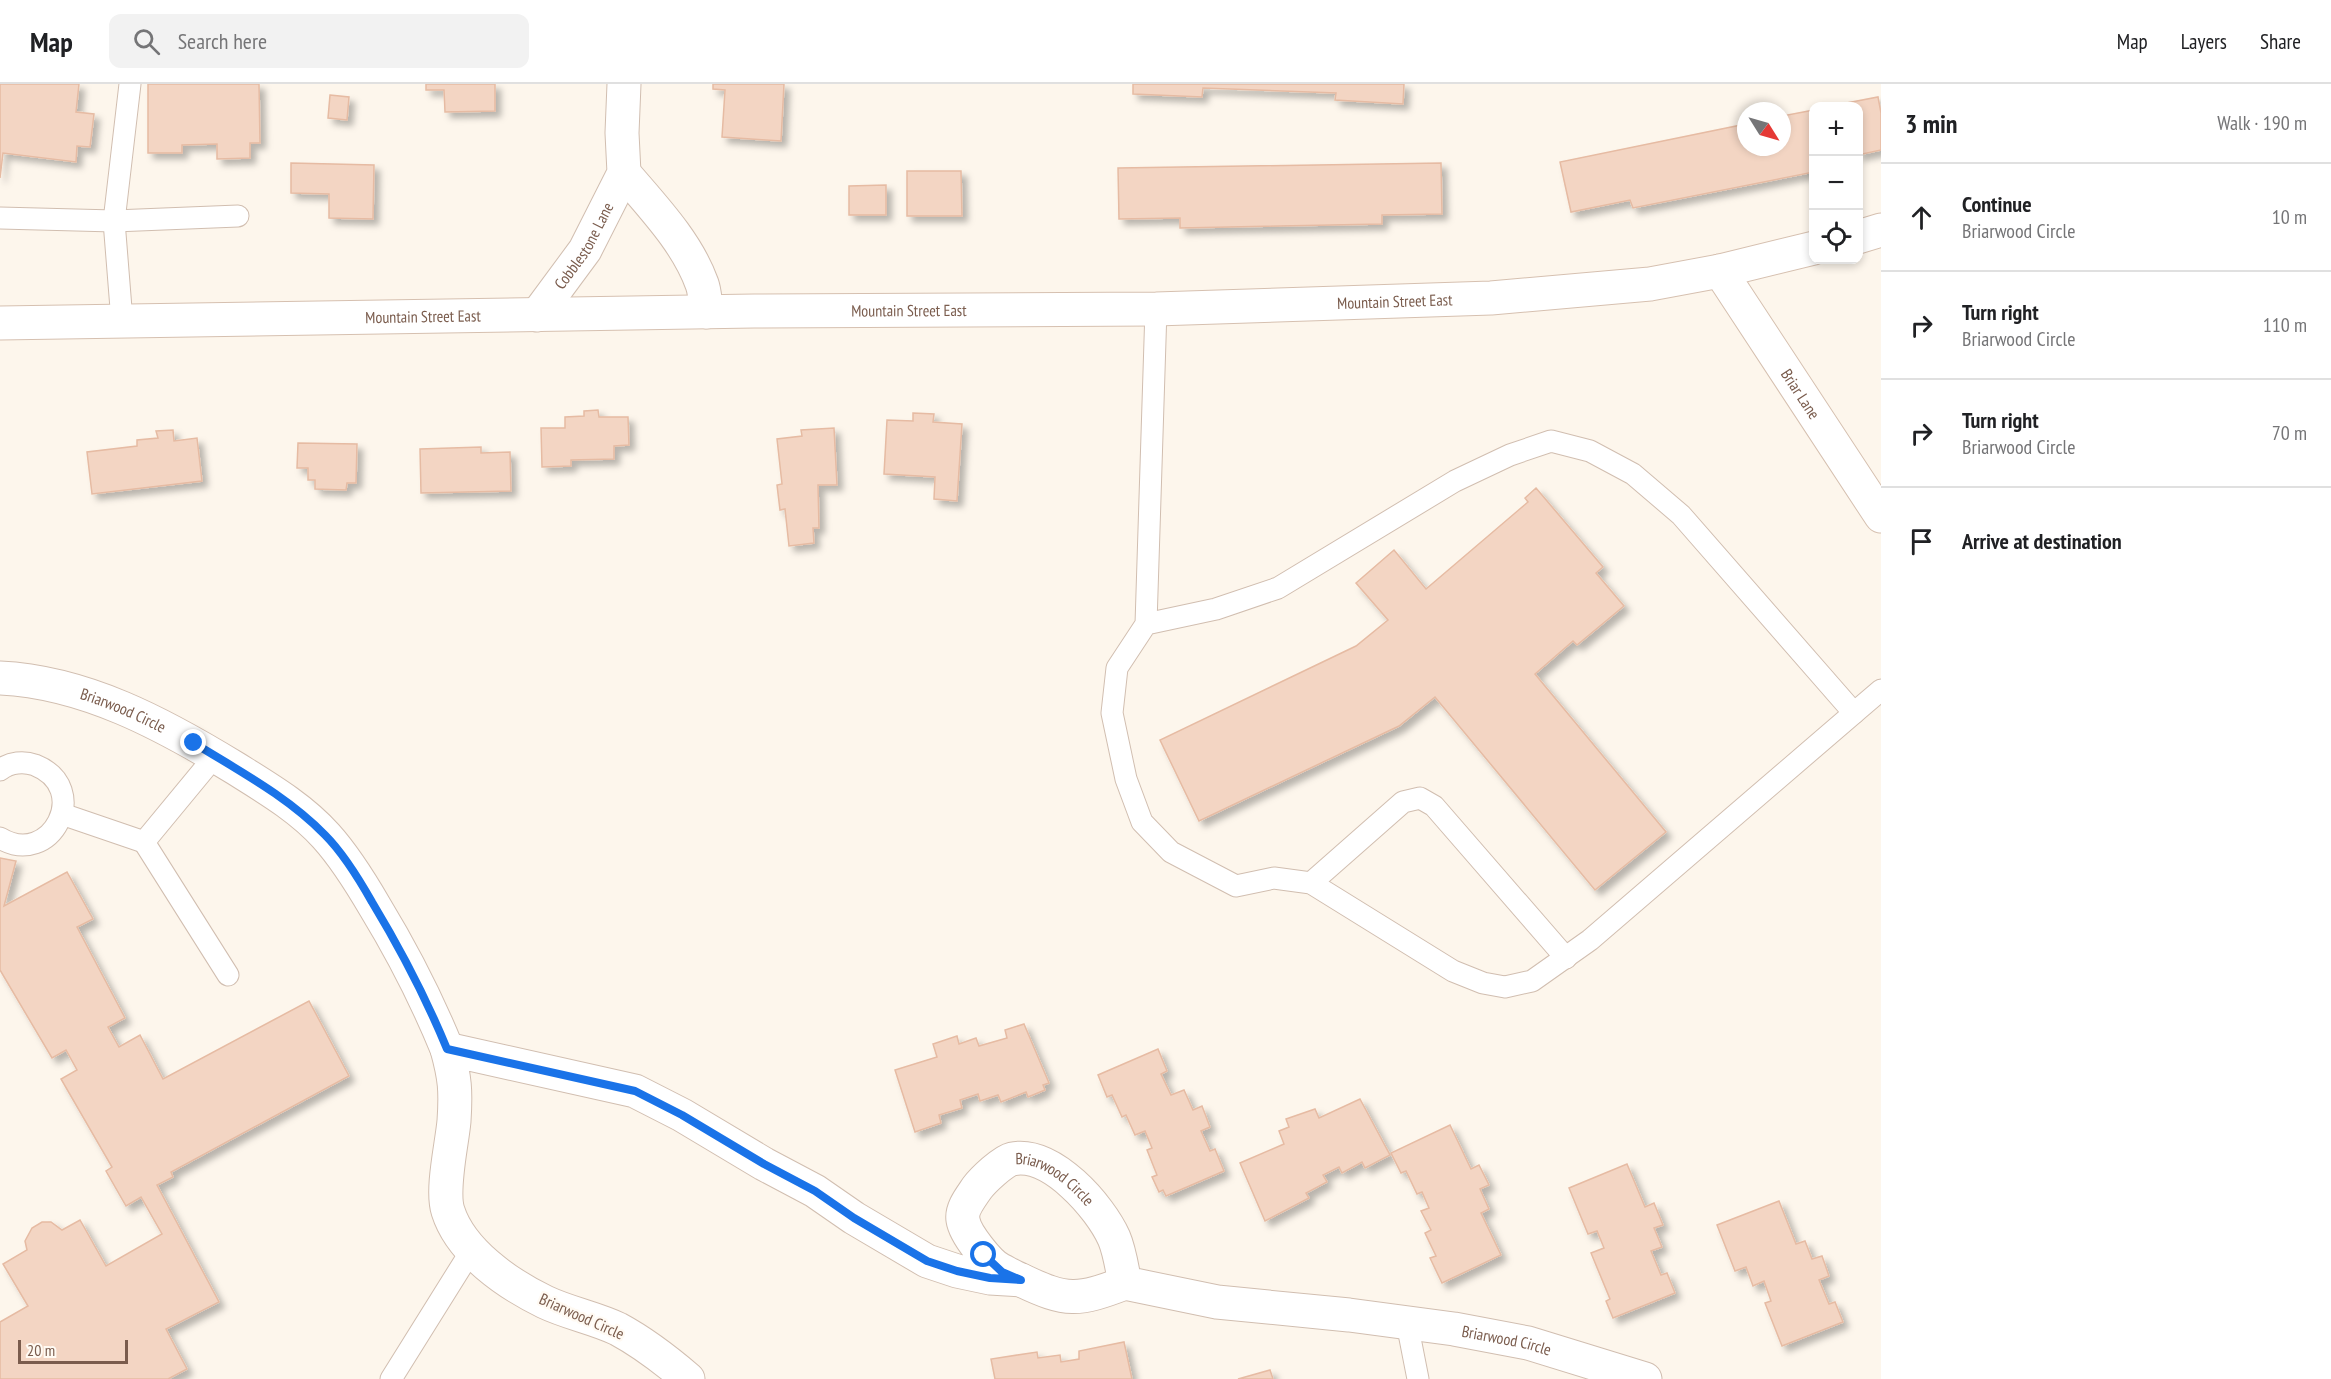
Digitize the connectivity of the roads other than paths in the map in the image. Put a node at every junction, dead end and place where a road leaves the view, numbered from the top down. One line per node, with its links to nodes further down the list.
1 (130, 84): 6 (lane)
2 (624, 84): 3 (street, Cobblestone Lane)
3 (624, 173): 12 (street); 13 (street, Cobblestone Lane)
4 (238, 216): 6 (lane)
5 (0, 218): 6 (lane)
6 (114, 221): 14 (lane)
7 (1881, 230): 8 (street)
8 (1863, 235)
9 (1809, 249): 10 (street, Mountain Street East)
10 (1720, 271): 11 (street, Mountain Street East); 16 (street, Briar Lane)
11 (1156, 309): 12 (street, Mountain Street East); 17 (lane)
12 (707, 312): 13 (street, Mountain Street East)
13 (537, 315): 14 (street, Mountain Street East)
14 (122, 321): 15 (street, Mountain Street East)
15 (0, 323)
16 (1881, 516)
17 (1146, 624): 20 (lane); 26 (lane)
18 (0, 678): 21 (street, Briarwood Circle)
19 (1881, 690): 20 (lane)
20 (1854, 713): 27 (lane)
21 (215, 756): 25 (lane); 29 (street, Briarwood Circle)
22 (0, 770): 23 (lane)
23 (62, 814): 24 (lane); 25 (lane)
24 (0, 838)
25 (144, 842): 28 (lane)
26 (1311, 882): 27 (lane); 27 (lane)
27 (1566, 958)
28 (228, 975)
29 (447, 1049): 30 (street, Briarwood Circle); 31 (street)
30 (471, 1251): 34 (lane); 35 (street, Briarwood Circle)
31 (1021, 1280): 32 (street); 32 (street, Briarwood Circle)
32 (1125, 1283): 33 (street, Briarwood Circle)
33 (1407, 1323): 36 (lane); 37 (street, Briarwood Circle)
34 (391, 1379)
35 (688, 1379)
36 (1418, 1379)
37 (1645, 1379)

